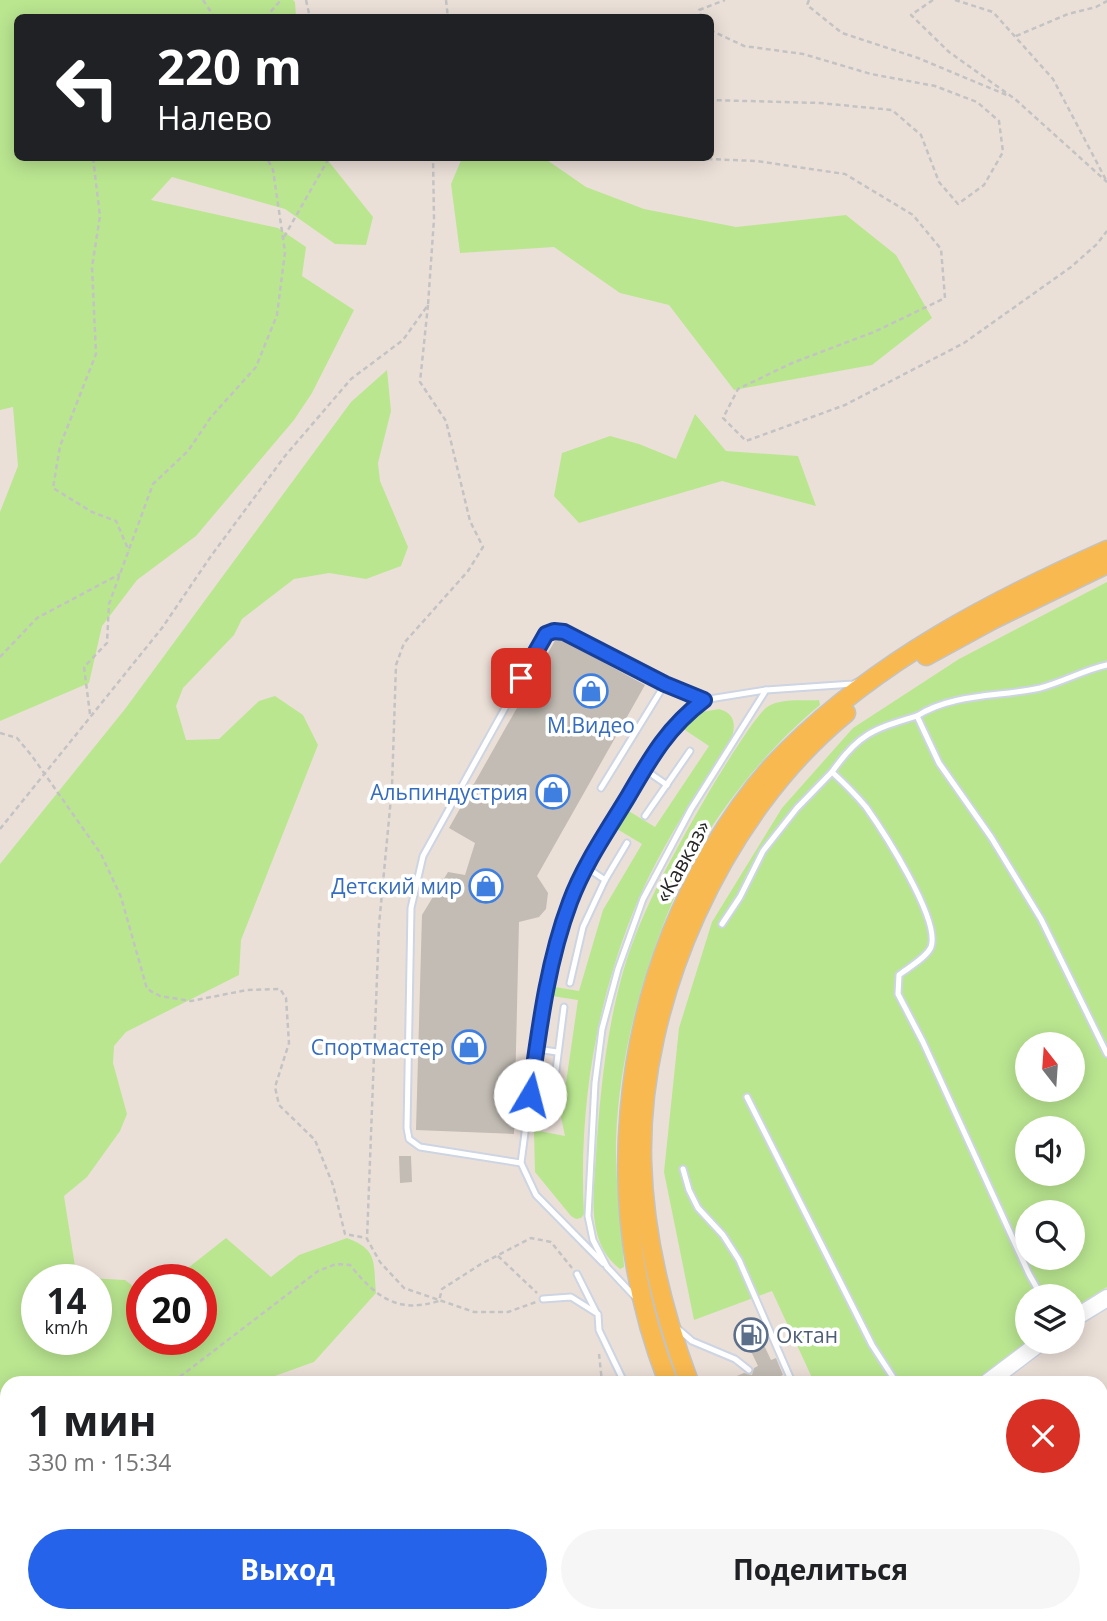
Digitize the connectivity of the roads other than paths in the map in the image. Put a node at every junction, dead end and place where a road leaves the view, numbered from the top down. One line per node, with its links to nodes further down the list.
1 (1107, 550): 3 (main road, «Кавказ»)
2 (1107, 564): 36 (main road, «Кавказ»)
3 (986, 607): 4 (lane); 35 (main road, «Кавказ»)
4 (926, 634)
5 (1107, 665): 10 (lane)
6 (872, 670): 8 (lane)
7 (665, 684): 9 (lane); 15 (lane); 28 (lane)
8 (766, 691): 9 (lane); 30 (lane)
9 (704, 700): 12 (lane)
10 (917, 716): 13 (lane); 25 (lane)
11 (690, 751): 14 (lane)
12 (644, 769): 14 (lane); 18 (lane)
13 (832, 772): 20 (lane); 32 (lane)
14 (667, 785): 16 (lane)
15 (601, 788)
16 (645, 816)
17 (627, 843): 19 (lane)
18 (586, 867): 19 (lane); 23 (lane)
19 (606, 880): 21 (lane)
20 (722, 924)
21 (570, 983)
22 (564, 1007): 24 (lane)
23 (536, 1049): 24 (lane); 28 (lane)
24 (557, 1052): 27 (lane)
25 (1107, 1054)
26 (747, 1097): 48 (lane)
27 (551, 1110)
28 (521, 1163): 30 (lane)
29 (683, 1169): 47 (lane)
30 (607, 1267): 35 (lane)
31 (577, 1274): 38 (lane)
32 (1034, 1284)
33 (1107, 1298): 37 (street)
34 (544, 1299): 38 (lane)
35 (645, 1309): 39 (main road, «Кавказ»)
36 (666, 1312): 41 (lane); 46 (main road, «Кавказ»)
37 (1085, 1312)
38 (598, 1314): 42 (lane)
39 (657, 1354): 43 (street); 44 (main road, «Кавказ»); 45 (street)
40 (1025, 1354): 49 (street)
41 (749, 1370)
42 (621, 1376)
43 (658, 1376)
44 (666, 1376)
45 (673, 1376)
46 (687, 1376)
47 (789, 1376)
48 (892, 1376)
49 (996, 1376)

